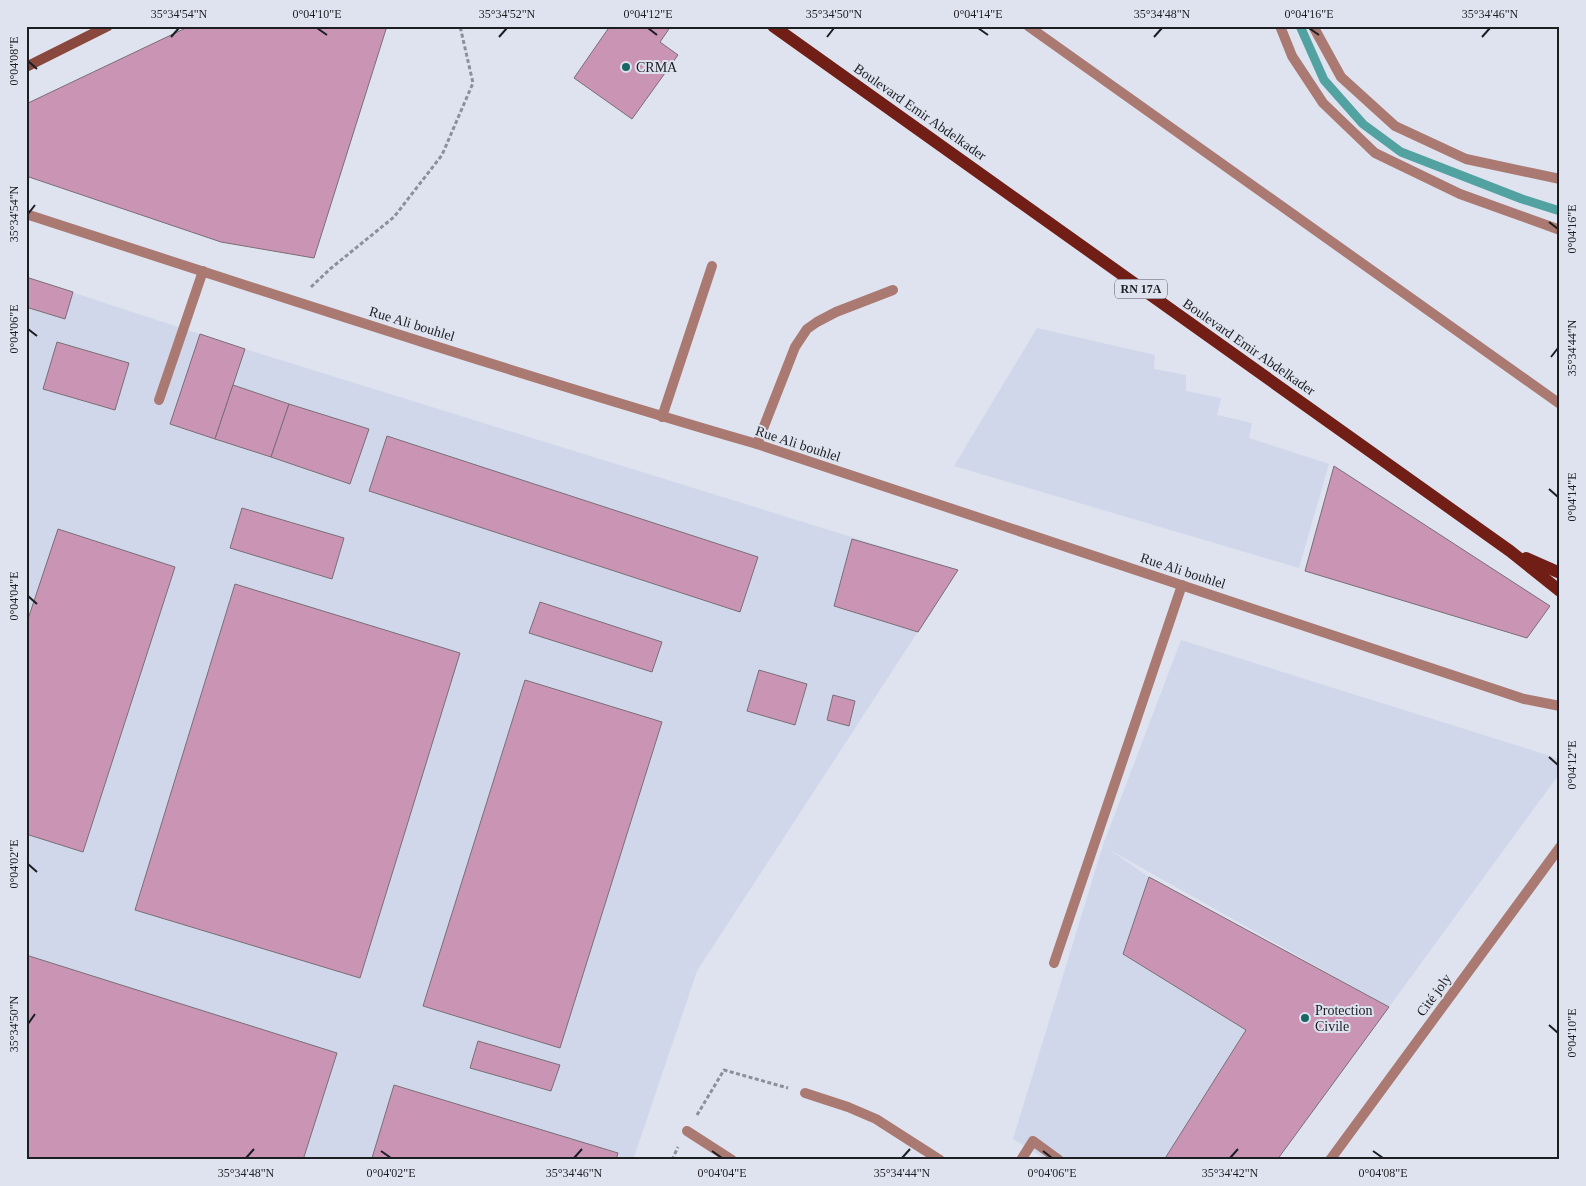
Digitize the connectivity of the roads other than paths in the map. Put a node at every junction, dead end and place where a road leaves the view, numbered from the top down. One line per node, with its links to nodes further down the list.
1 (108, 26): 6 (street)
2 (773, 26): 17 (main road, Boulevard Emir Abdelkader / RN 17A)
3 (1028, 26): 14 (street)
4 (1280, 26): 9 (street)
5 (1313, 26): 7 (street)
6 (26, 67)
7 (1560, 179)
8 (26, 214): 11 (street, Rue Ali bouhlel)
9 (1560, 230)
10 (712, 266): 15 (street)
11 (203, 271): 13 (street); 15 (street, Rue Ali bouhlel)
12 (892, 290): 16 (street)
13 (159, 400)
14 (1560, 404)
15 (662, 417): 16 (street, Rue Ali bouhlel)
16 (757, 444): 19 (street, Rue Ali bouhlel)
17 (1510, 552): 18 (main road, RN 17A); 20 (main road, Boulevard Emir Abdelkader / RN 17A)
18 (1560, 573)
19 (1182, 585): 21 (street, Rue Ali bouhlel); 23 (street)
20 (1560, 591)
21 (1560, 706)
22 (1560, 847): 30 (street, Cité joly)
23 (1054, 963)
24 (805, 1093): 27 (street)
25 (687, 1131): 26 (street)
26 (732, 1160)
27 (940, 1160)
28 (1021, 1160): 29 (street)
29 (1059, 1160)
30 (1330, 1160)

